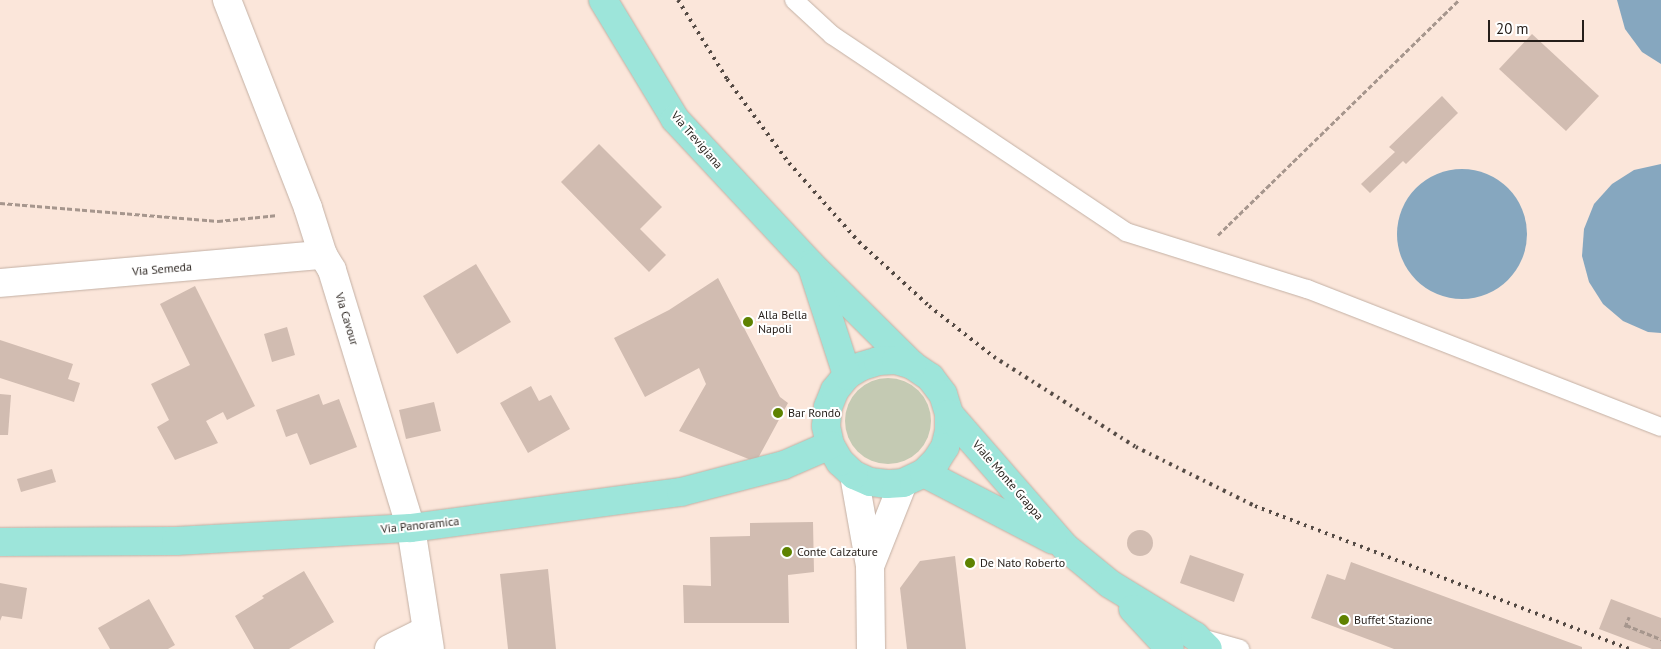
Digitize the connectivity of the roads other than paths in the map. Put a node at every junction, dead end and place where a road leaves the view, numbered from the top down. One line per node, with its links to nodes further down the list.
1 (227, 0): 4 (street, Via Cavour)
2 (603, 0): 5 (main road, Via Trevigiana)
3 (794, 0): 10 (lane)
4 (324, 255): 6 (street, Via Semeda); 14 (street, Via Cavour)
5 (810, 264): 7 (main road, Via Trevigiana); 8 (main road, Via Trevigiana)
6 (0, 283)
7 (912, 365): 8 (main road, Via Trevigiana); 9 (main road, Via Trevigiana)
8 (847, 375): 11 (main road, Via Trevigiana)
9 (949, 414): 13 (main road, Via Trevigiana); 16 (main road, Viale Monte Grappa)
10 (1661, 428)
11 (830, 445): 12 (main road, Via Trevigiana); 14 (main road, Via Panoramica)
12 (854, 475): 13 (main road, Via Trevigiana); 17 (street, Via Trevigiana)
13 (914, 478): 16 (main road, Viale Monte Grappa); 17 (street, Via Trevigiana)
14 (411, 528): 15 (main road, Via Panoramica); 19 (street, Via Cavour)
15 (0, 542)
16 (1065, 547): 18 (main road, Viale Monte Grappa)
17 (870, 566): 22 (street, Via Trevigiana)
18 (1110, 584): 20 (main road, Viale Monte Grappa); 23 (main road, Viale Monte Grappa)
19 (429, 640): 21 (street)
20 (1201, 643): 24 (lane)
21 (389, 649)
22 (871, 649)
23 (1170, 649)
24 (1240, 649)

